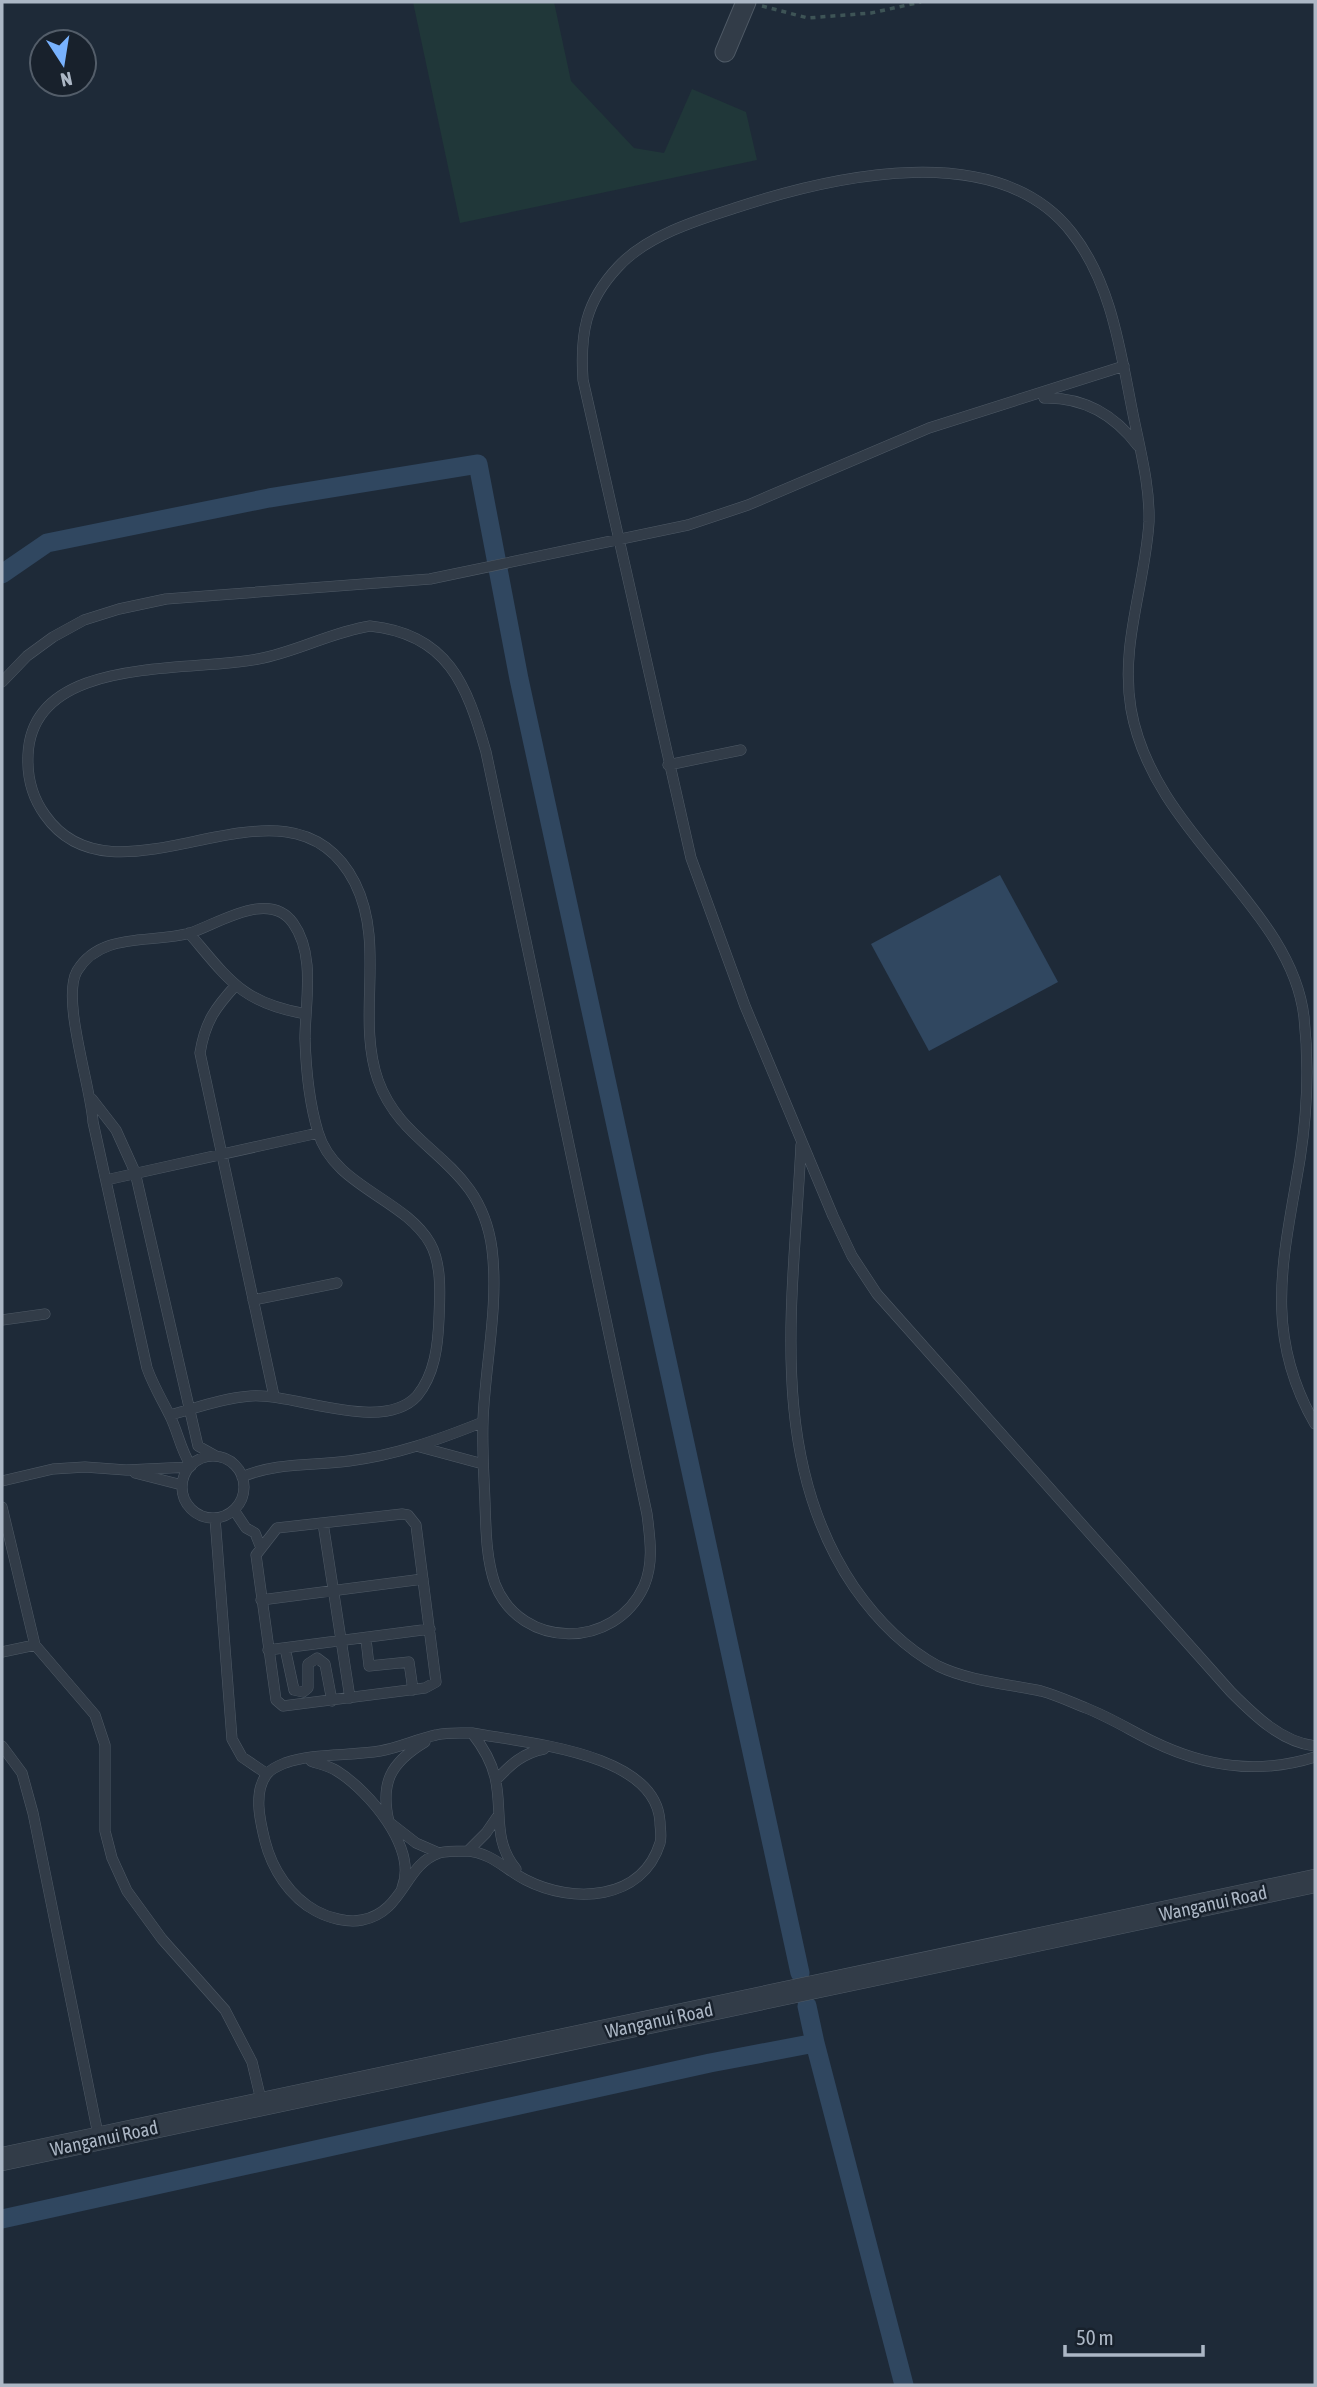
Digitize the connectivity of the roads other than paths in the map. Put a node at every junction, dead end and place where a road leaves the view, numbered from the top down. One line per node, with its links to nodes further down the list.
1 (750, 3): 2 (street)
2 (725, 52)
3 (1124, 366): 4 (lane); 5 (lane); 6 (lane)
4 (1032, 398): 5 (lane); 6 (lane)
5 (1140, 449): 27 (lane)
6 (618, 539): 7 (lane); 9 (lane)
7 (2, 682)
8 (741, 750): 9 (lane)
9 (668, 765): 15 (lane)
10 (189, 933): 11 (lane); 12 (lane); 13 (lane)
11 (236, 985): 12 (lane); 16 (lane)
12 (306, 1014): 14 (lane)
13 (92, 1099): 17 (lane); 18 (lane)
14 (318, 1133): 16 (lane); 23 (lane)
15 (802, 1141): 57 (lane); 59 (lane)
16 (222, 1154): 17 (lane); 20 (lane)
17 (135, 1172): 18 (lane); 24 (lane)
18 (106, 1180): 25 (lane)
19 (337, 1283): 20 (lane)
20 (253, 1300): 23 (lane)
21 (45, 1314): 22 (lane)
22 (2, 1320)
23 (274, 1396): 24 (lane)
24 (188, 1410): 25 (lane); 29 (lane)
25 (170, 1415): 31 (lane)
26 (483, 1422): 28 (lane); 30 (lane); 30 (lane)
27 (1315, 1424)
28 (420, 1447): 30 (lane); 33 (lane)
29 (216, 1456): 31 (lane); 33 (lane)
30 (483, 1464)
31 (190, 1466): 32 (lane); 35 (lane)
32 (126, 1470): 34 (lane); 35 (lane)
33 (242, 1477): 37 (lane)
34 (2, 1481)
35 (182, 1485): 38 (lane)
36 (2, 1507): 47 (lane)
37 (234, 1510): 38 (lane); 40 (lane)
38 (215, 1518): 61 (lane)
39 (323, 1523): 40 (lane); 41 (lane); 42 (lane)
40 (261, 1548): 43 (lane)
41 (424, 1579): 42 (lane); 44 (lane)
42 (333, 1590): 43 (lane); 46 (lane)
43 (261, 1600): 49 (lane)
44 (430, 1629): 45 (lane); 51 (lane)
45 (366, 1639): 46 (lane); 51 (lane)
46 (341, 1642): 48 (lane); 52 (lane)
47 (35, 1645): 50 (lane); 70 (lane)
48 (285, 1648): 49 (lane); 53 (lane)
49 (268, 1650): 53 (lane)
50 (2, 1652)
51 (413, 1690): 52 (lane)
52 (350, 1698): 53 (lane)
53 (332, 1701)
54 (472, 1733): 55 (lane); 58 (lane); 62 (lane)
55 (439, 1734): 60 (lane); 64 (lane)
56 (2, 1746): 71 (lane)
57 (1315, 1746)
58 (549, 1748): 62 (lane); 67 (lane)
59 (1315, 1757)
60 (307, 1760): 61 (lane); 64 (lane)
61 (267, 1774): 69 (lane)
62 (496, 1780): 63 (lane)
63 (497, 1817): 65 (lane); 67 (lane)
64 (389, 1822): 66 (lane); 69 (lane)
65 (468, 1851): 66 (lane); 67 (lane)
66 (439, 1853): 69 (lane)
67 (526, 1880)
68 (1315, 1881): 70 (street, Wanganui Road)
69 (397, 1899)
70 (262, 2105): 71 (street, Wanganui Road)
71 (99, 2139): 72 (street, Wanganui Road)
72 (2, 2159)

